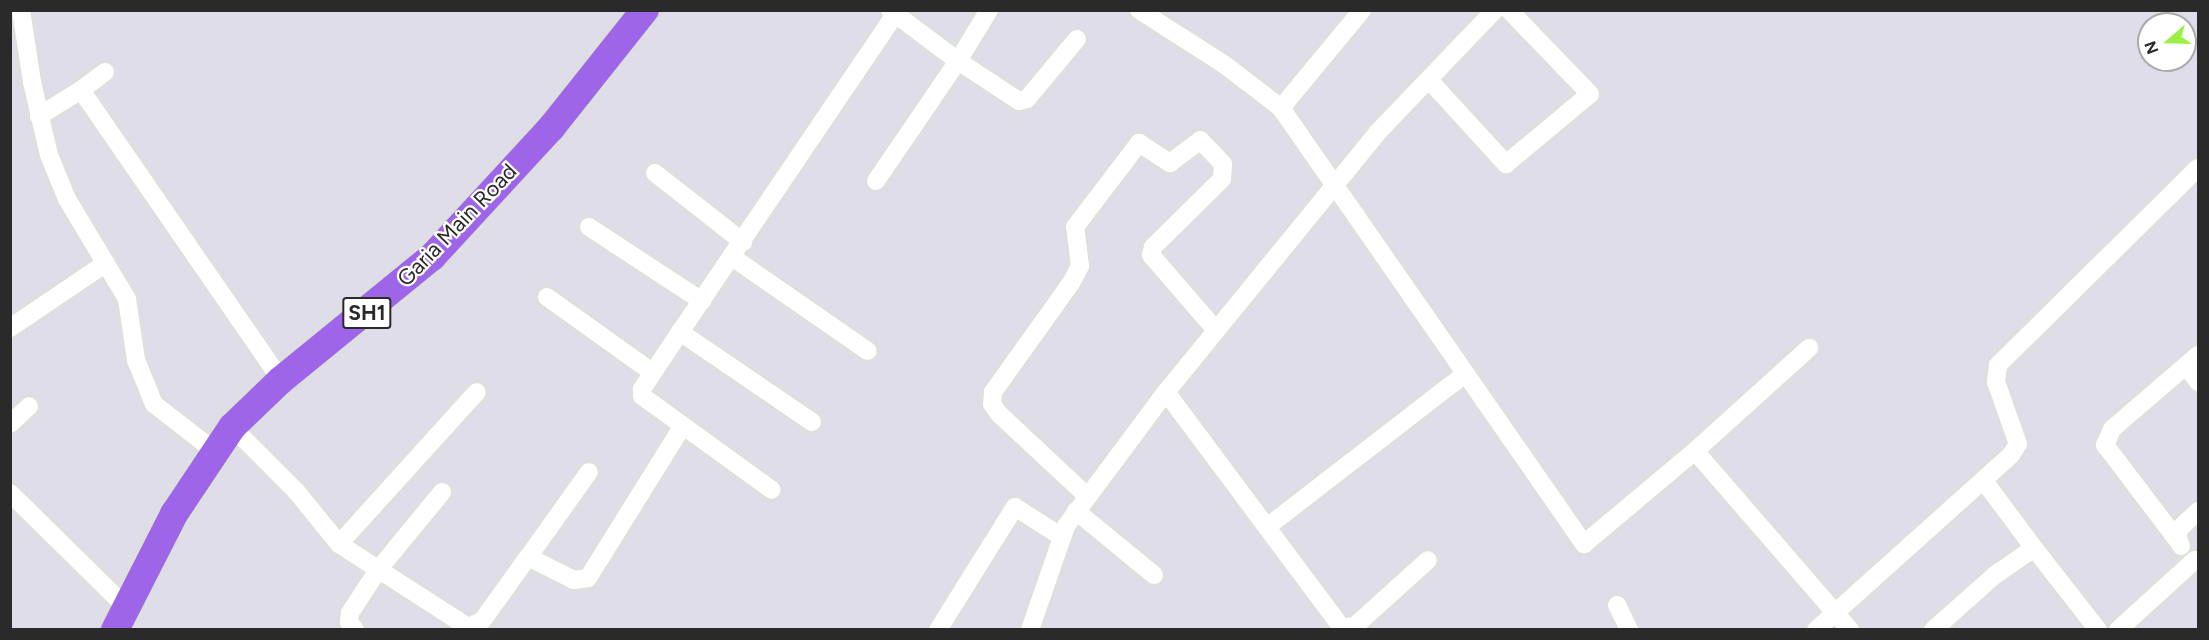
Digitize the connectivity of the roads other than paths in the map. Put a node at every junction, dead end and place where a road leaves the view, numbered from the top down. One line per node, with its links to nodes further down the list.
1 (21, 10): 15 (street)
2 (989, 10): 10 (street)
3 (1139, 10): 14 (street)
4 (1362, 10): 14 (street)
5 (1495, 10): 12 (street)
6 (1509, 10): 12 (street)
7 (642, 12): 34 (main road, Garia Main Road / SH1)
8 (892, 13): 10 (street); 21 (street)
9 (1077, 39): 10 (street)
10 (958, 61): 18 (street)
11 (105, 72): 13 (street)
12 (1430, 81): 19 (street)
13 (81, 90): 15 (street); 34 (street)
14 (1281, 108): 19 (street)
15 (39, 116): 23 (street)
16 (2199, 168): 46 (street)
17 (654, 173): 21 (street)
18 (876, 181)
19 (1333, 184): 27 (street); 33 (street)
20 (589, 228): 25 (street)
21 (743, 242): 22 (street)
22 (732, 257): 25 (street); 30 (street)
23 (106, 263): 26 (street); 43 (street)
24 (548, 297): 32 (street)
25 (702, 301): 28 (street)
26 (10, 328)
27 (1214, 328): 37 (street); 50 (street)
28 (680, 332): 32 (street); 39 (street)
29 (1809, 348): 44 (street)
30 (868, 351)
31 (2192, 361): 35 (street); 54 (street)
32 (653, 373): 42 (street)
33 (1465, 374): 44 (street); 52 (street)
34 (281, 380): 41 (main road, Garia Main Road / SH1)
35 (2199, 382)
36 (477, 392): 55 (street)
37 (1166, 392): 50 (street); 52 (street)
38 (29, 406): 40 (street)
39 (812, 422)
40 (10, 423)
41 (232, 427): 43 (main road, Garia Main Road / SH1); 55 (street)
42 (682, 427): 47 (street); 57 (street)
43 (213, 450): 64 (main road, Garia Main Road / SH1)
44 (1695, 451): 63 (street)
45 (589, 472): 57 (street)
46 (1984, 481): 56 (street); 63 (street)
47 (772, 490)
48 (442, 492): 60 (street)
49 (10, 493): 64 (street)
50 (1082, 504): 53 (street); 61 (street)
51 (2199, 511): 54 (street)
52 (1266, 527): 66 (street)
53 (1062, 537): 68 (street); 69 (street)
54 (2178, 541): 59 (street)
55 (339, 544): 60 (street)
56 (2034, 548): 73 (street); 74 (street)
57 (529, 556): 65 (street)
58 (1428, 560): 66 (street)
59 (2197, 563): 75 (street)
60 (378, 570): 65 (street); 67 (street)
61 (1154, 575)
62 (1617, 606): 70 (street)
63 (1837, 614): 71 (street); 72 (street)
64 (120, 618)
65 (477, 628)
66 (1342, 629)
67 (356, 630)
68 (938, 630)
69 (1030, 630)
70 (1629, 630)
71 (1816, 630)
72 (1850, 630)
73 (1934, 630)
74 (2098, 630)
75 (2118, 630)

